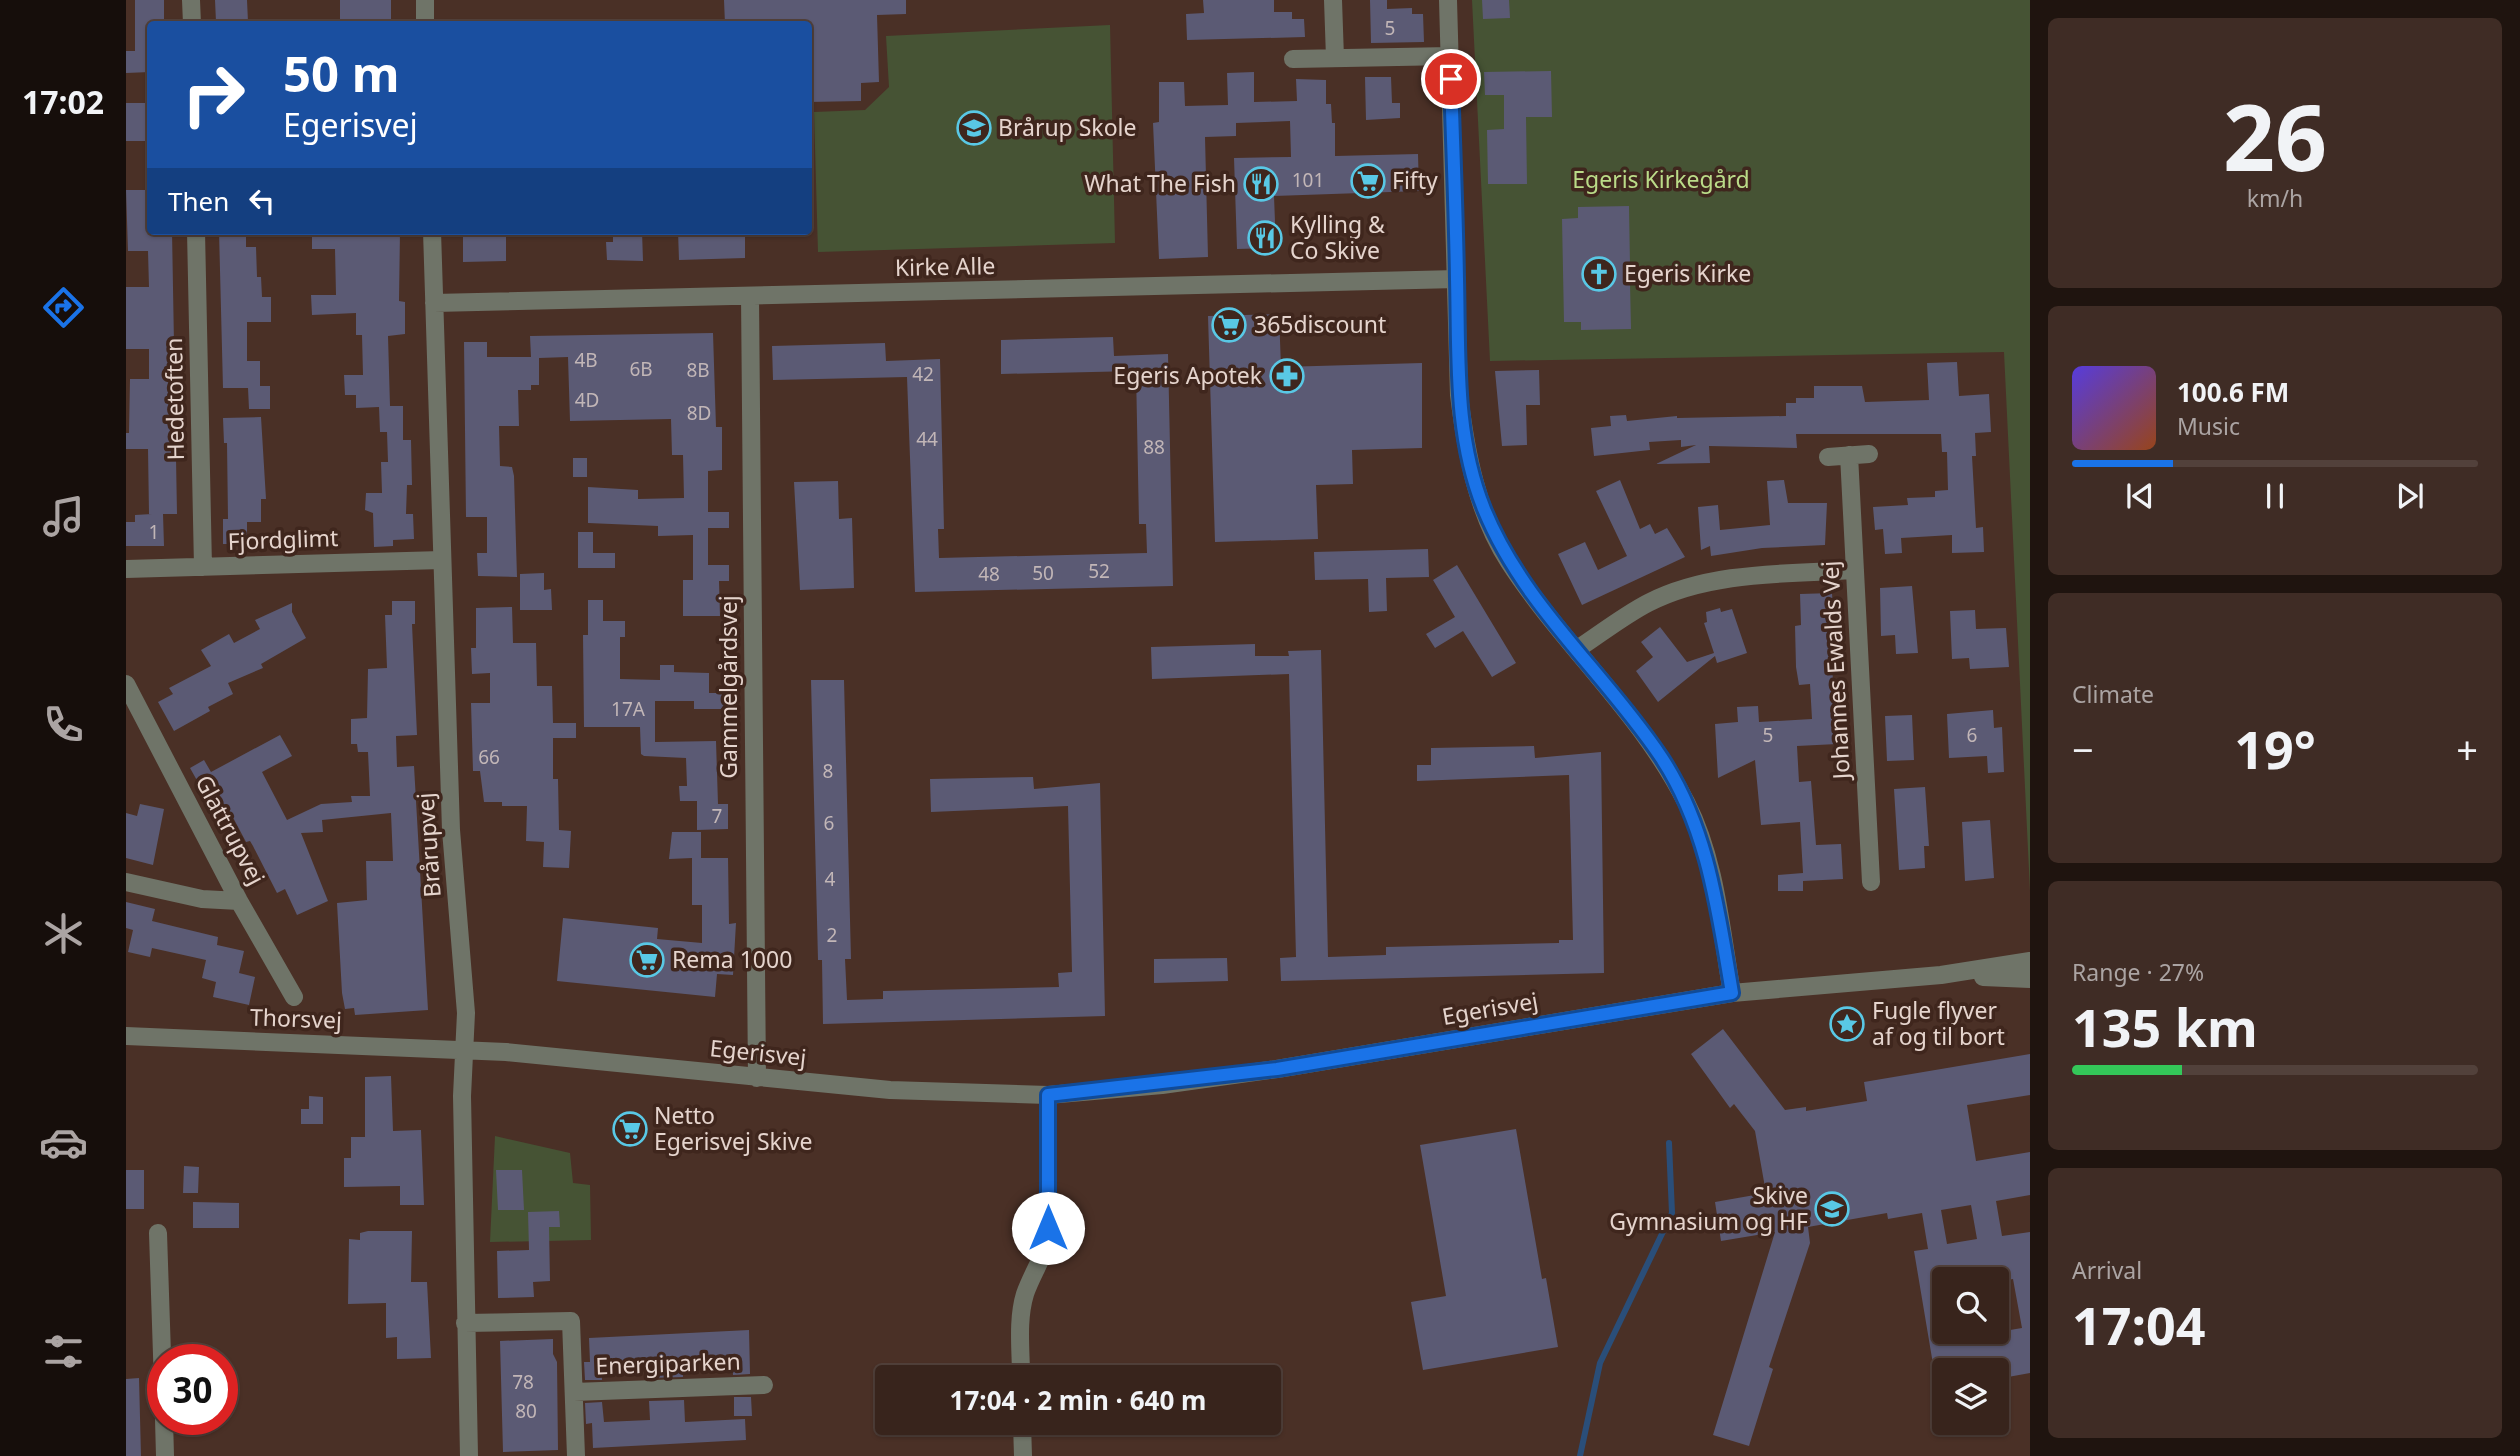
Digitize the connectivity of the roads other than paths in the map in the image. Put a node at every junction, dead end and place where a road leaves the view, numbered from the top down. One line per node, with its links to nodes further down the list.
1 (191, 0): 5 (street)
2 (425, 0): 6 (street)
3 (1334, 0): 8 (street)
4 (1448, 0): 7 (street)
5 (192, 21)
6 (425, 21)
7 (1450, 56): 8 (street); 12 (street)
8 (1335, 58): 9 (street)
9 (1293, 59)
10 (196, 235): 19 (street, Hedetoften)
11 (432, 235): 14 (street, Brårupvej)
12 (1457, 279): 13 (street, Kirke Alle); 22 (street)
13 (750, 296): 14 (street, Kirke Alle); 34 (street, Gammelgårdsvej)
14 (434, 303): 18 (street, Brårupvej)
15 (1869, 454): 16 (street)
16 (1849, 456): 17 (street); 21 (street, Johannes Ewalds Vej)
17 (1828, 457)
18 (442, 560): 19 (street, Fjordglimt); 33 (street, Brårupvej)
19 (203, 567): 20 (street, Fjordglimt)
20 (126, 569)
21 (1855, 570): 22 (street); 25 (street, Johannes Ewalds Vej)
22 (1576, 650): 30 (street)
23 (126, 684): 26 (street, Glattrupvej)
24 (126, 882): 26 (street)
25 (1871, 882)
26 (239, 901): 31 (street, Glattrupvej)
27 (2030, 961): 28 (street, Egerisvej)
28 (1941, 975): 29 (street, Egerisvej); 30 (street, Egerisvej)
29 (2030, 979)
30 (1732, 993): 35 (street, Egerisvej)
31 (294, 998)
32 (126, 1036): 33 (street, Thorsvej)
33 (465, 1050): 34 (street, Egerisvej); 37 (street, Brårupvej)
34 (757, 1078): 35 (street, Egerisvej)
35 (1048, 1095): 39 (street)
36 (158, 1233): 38 (street)
37 (464, 1323): 41 (street, Energiparken); 45 (street, Brårupvej)
38 (162, 1344)
39 (1021, 1365)
40 (764, 1385): 41 (street, Energiparken)
41 (574, 1392): 46 (street, Energiparken)
42 (164, 1435): 44 (street)
43 (1022, 1435): 47 (street)
44 (165, 1456)
45 (469, 1456)
46 (576, 1456)
47 (1023, 1456)

